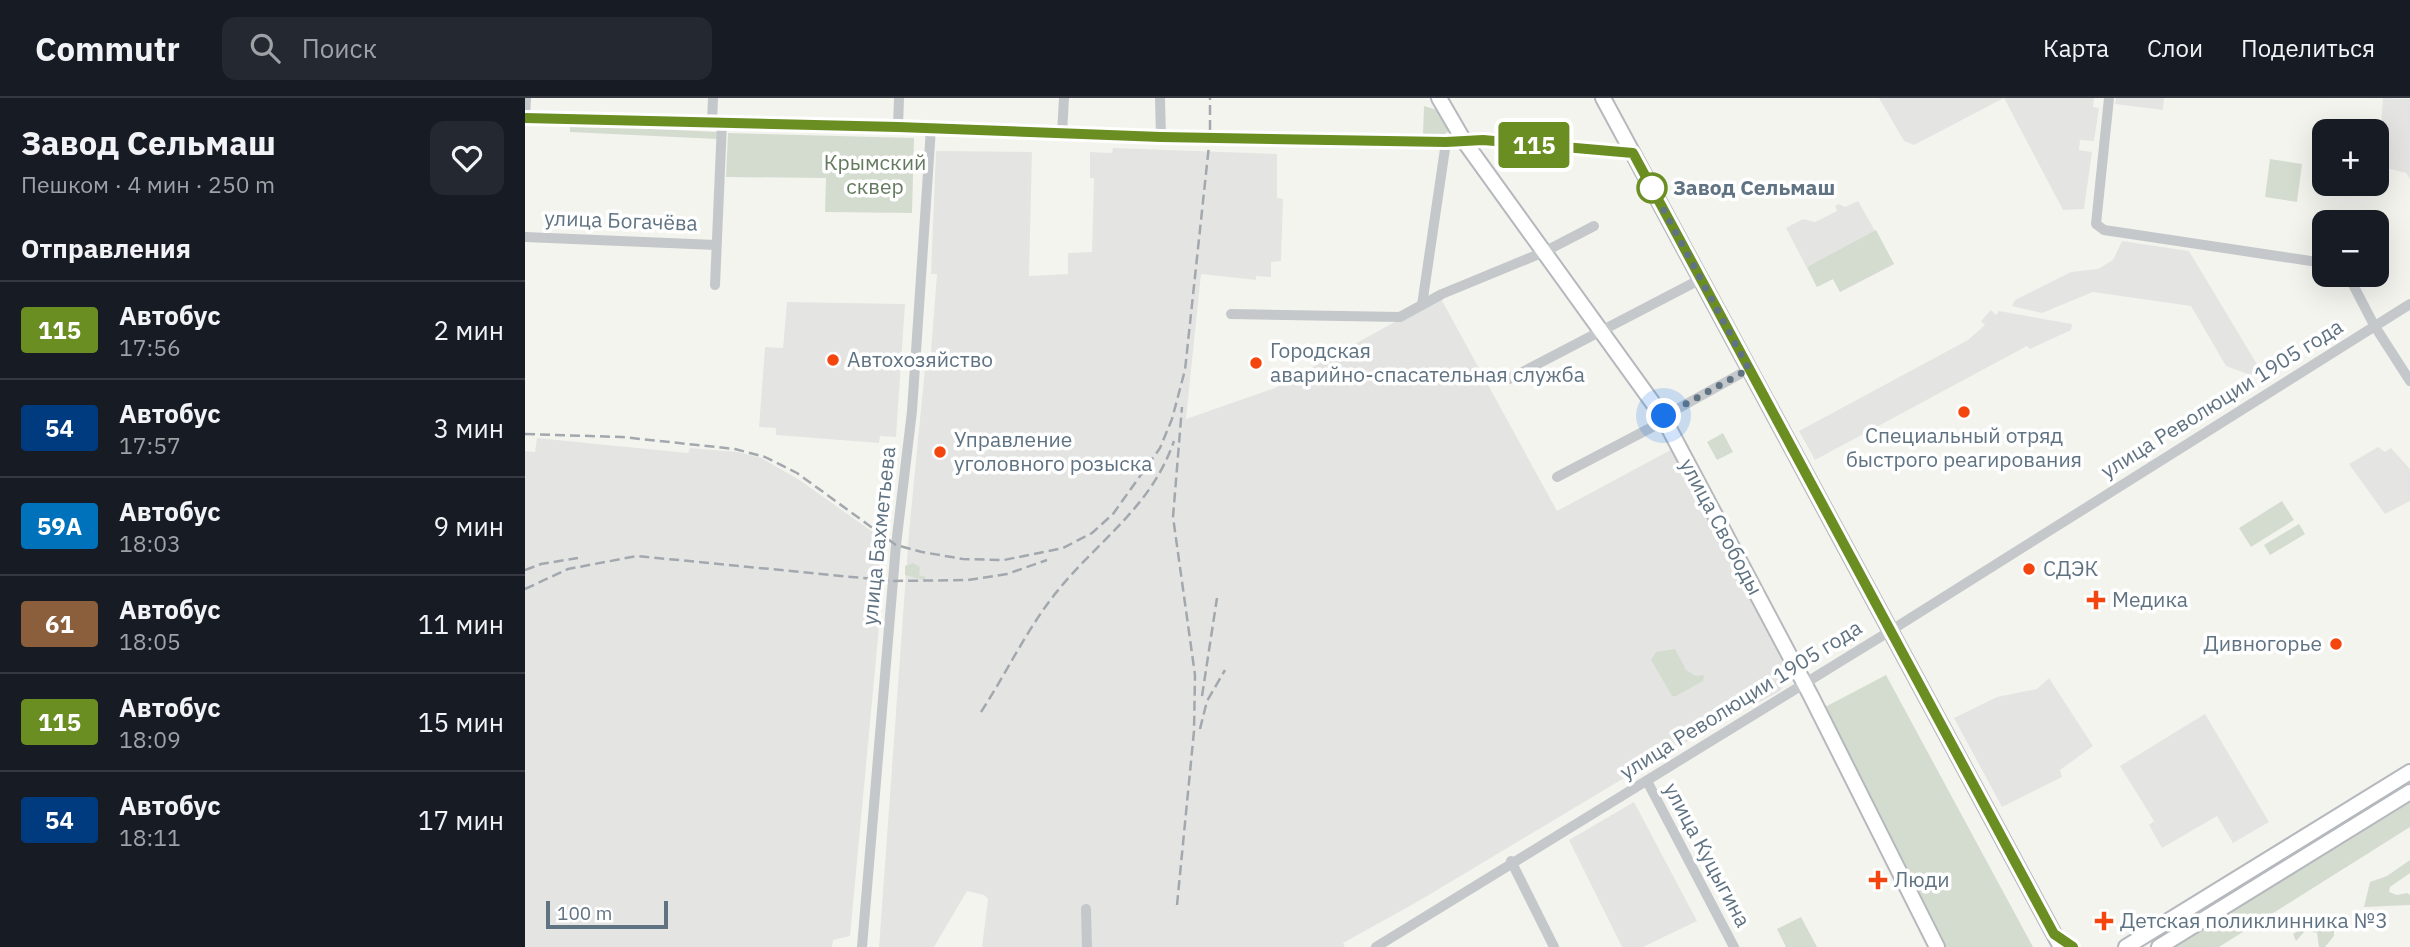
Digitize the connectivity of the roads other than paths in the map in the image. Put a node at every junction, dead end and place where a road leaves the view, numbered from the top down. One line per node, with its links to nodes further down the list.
1 (526, 98): 9 (street)
2 (713, 98): 10 (street)
3 (899, 98): 11 (street)
4 (1064, 98): 13 (street)
5 (1160, 98): 14 (street)
6 (1440, 98): 15 (main road, улица Свободы)
7 (1603, 98): 17 (main road)
8 (2109, 98): 22 (street)
9 (525, 118): 10 (street)
10 (717, 123): 11 (street); 20 (street)
11 (898, 127): 12 (street)
12 (931, 128): 13 (street); 46 (street, улица Бахметьева)
13 (1062, 133): 14 (street)
14 (1161, 137): 16 (street)
15 (1464, 141): 16 (street); 17 (street); 21 (main road, улица Свободы)
16 (1446, 142): 26 (street)
17 (1633, 153): 23 (main road)
18 (1594, 226): 21 (street)
19 (525, 237): 20 (street, улица Богачёва)
20 (716, 245): 24 (street)
21 (1544, 251): 26 (street); 30 (main road, улица Свободы)
22 (2312, 261)
23 (1701, 279): 30 (street); 31 (main road)
24 (715, 285)
25 (2354, 287): 29 (street)
26 (1422, 304): 28 (street)
27 (2410, 304): 29 (street, улица Революции 1905 года)
28 (1231, 314)
29 (2374, 325): 33 (street); 36 (street, улица Революции 1905 года)
30 (1601, 331): 32 (street); 34 (main road, улица Свободы)
31 (1749, 369): 34 (street); 36 (main road)
32 (1509, 379)
33 (2410, 381)
34 (1664, 416): 35 (street); 37 (main road, улица Свободы)
35 (1557, 477)
36 (1890, 631): 37 (street, улица Революции 1905 года); 45 (main road)
37 (1802, 682): 39 (street, улица Революции 1905 года); 51 (main road, улица Свободы)
38 (2410, 772): 41 (main road)
39 (1647, 782): 43 (street, улица Революции 1905 года); 50 (street, улица Куцыгина)
40 (2410, 792): 42 (main road)
41 (2367, 799): 42 (main road); 53 (main road)
42 (2376, 814): 54 (main road)
43 (1511, 861): 48 (street, улица Революции 1905 года); 49 (street)
44 (1086, 909): 47 (street)
45 (2059, 942): 52 (main road)
46 (862, 947)
47 (1087, 947)
48 (1376, 947)
49 (1554, 947)
50 (1734, 947)
51 (1937, 947)
52 (2073, 947)
53 (2126, 947)
54 (2159, 947)

